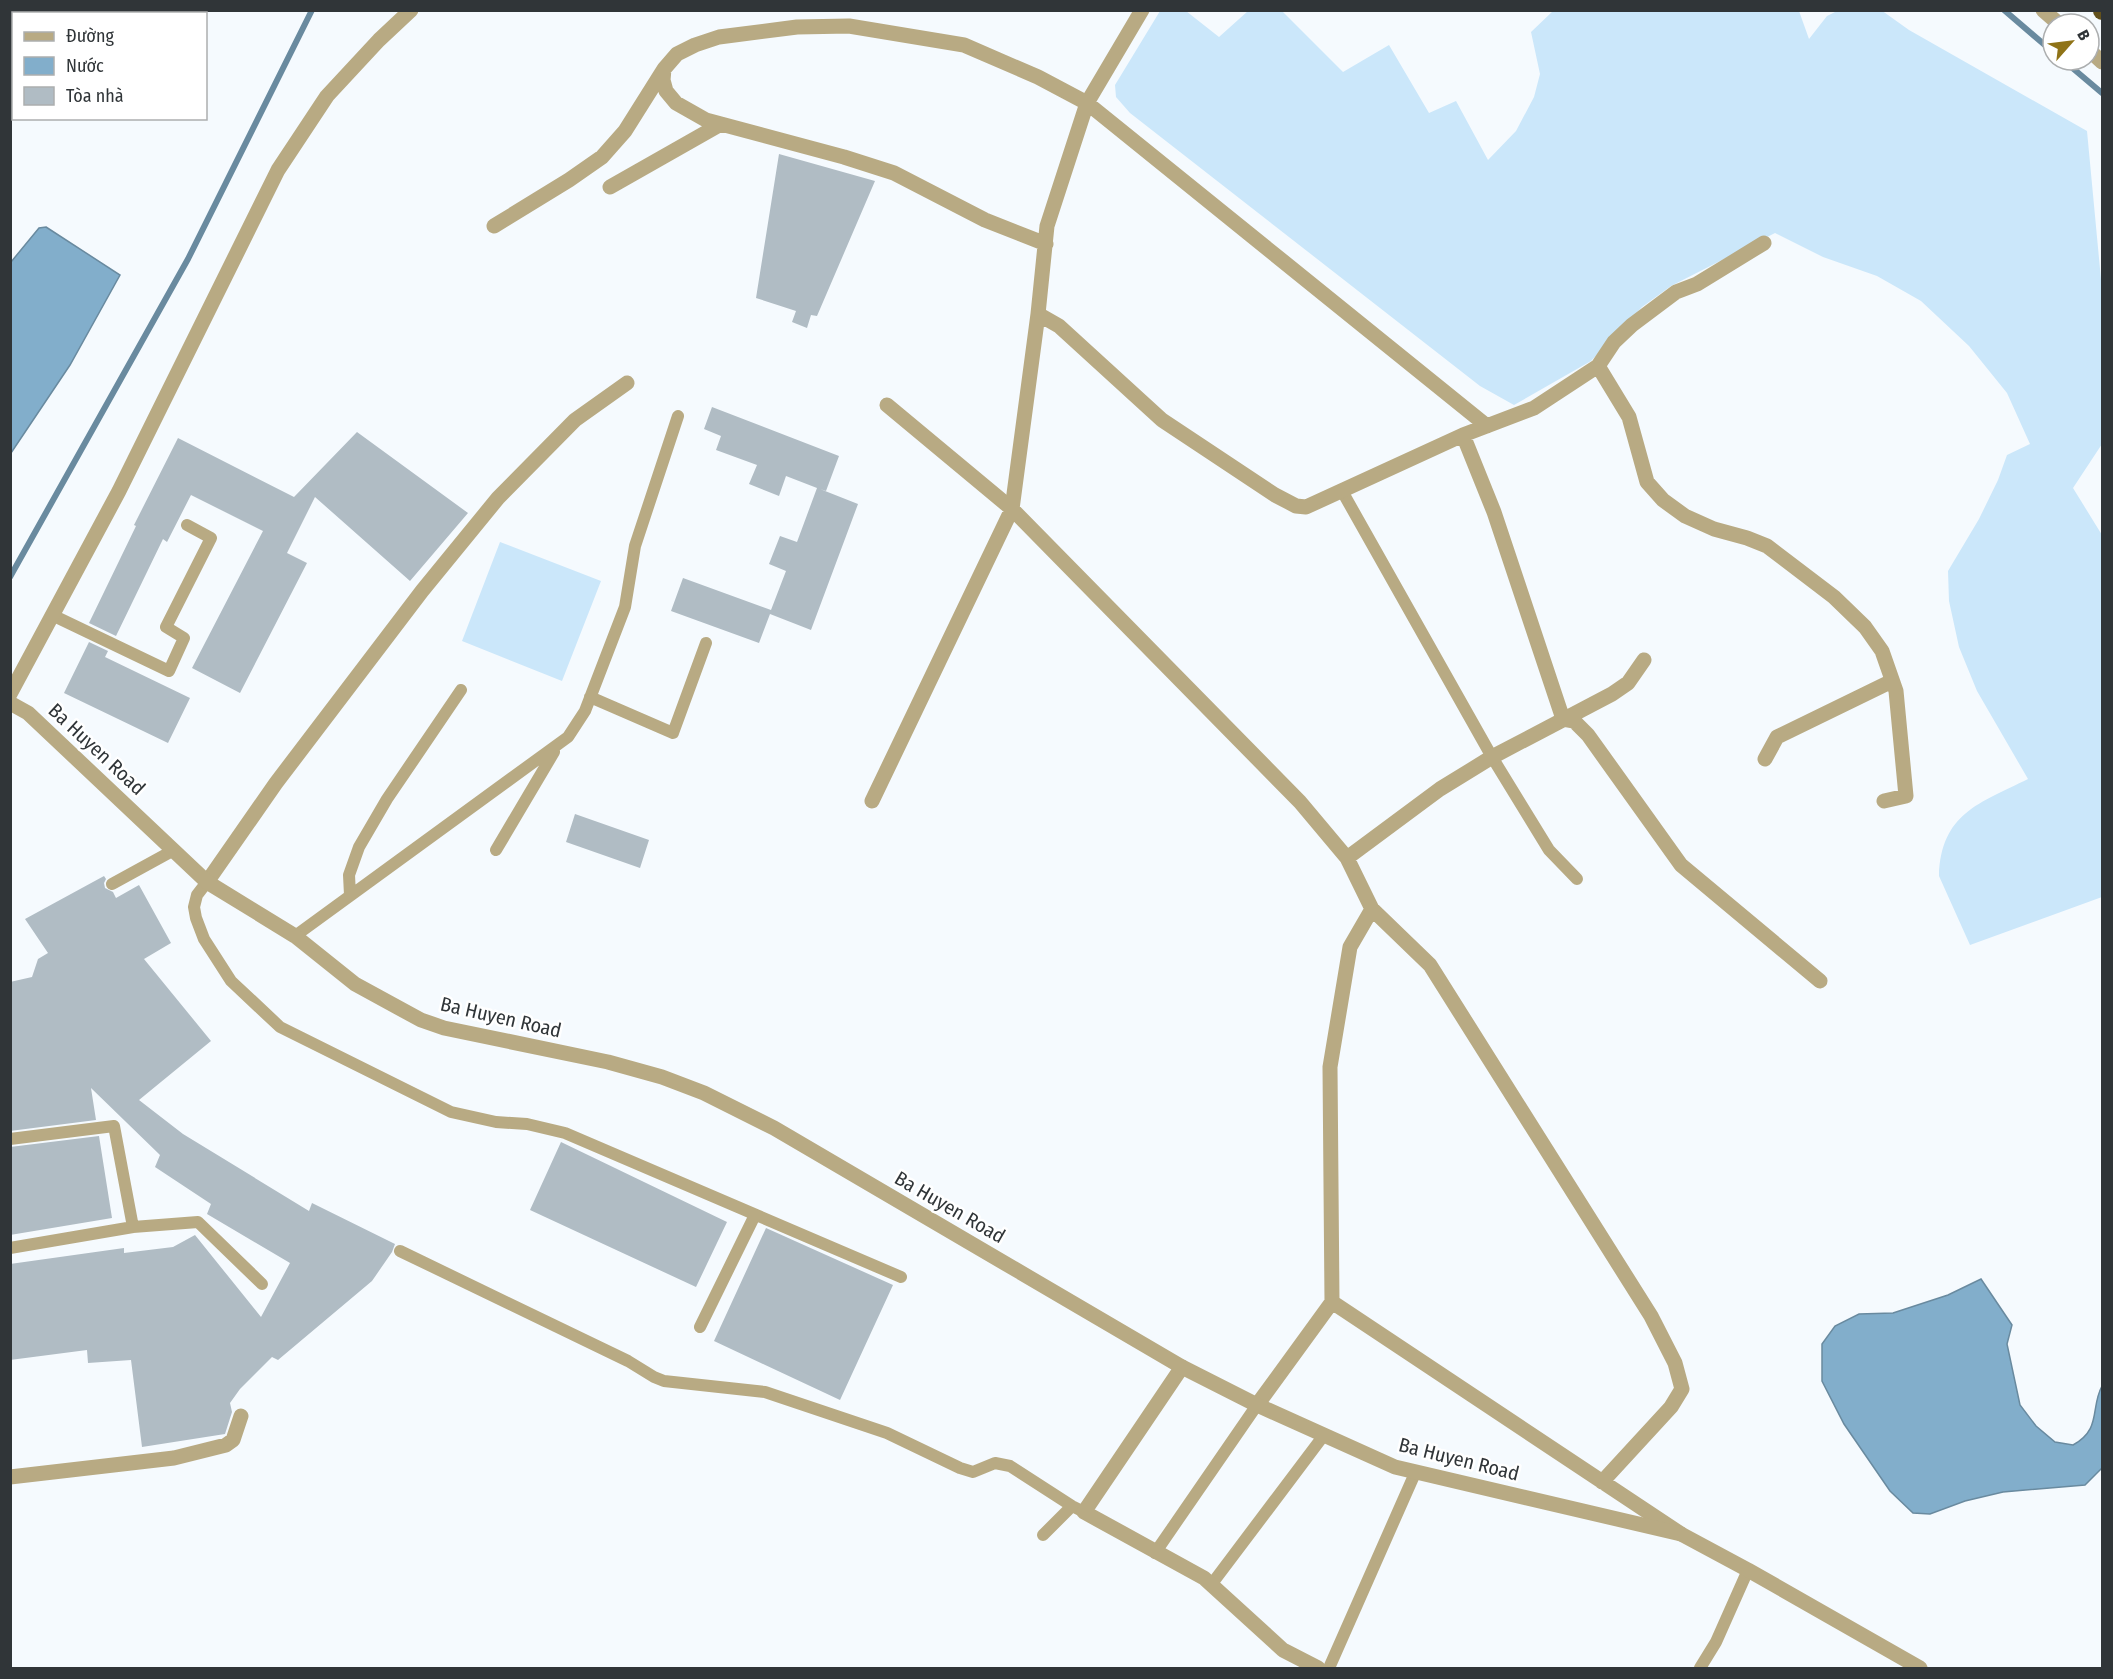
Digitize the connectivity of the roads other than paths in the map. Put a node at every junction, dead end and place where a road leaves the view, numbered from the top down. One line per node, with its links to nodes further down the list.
1 (411, 10): 20 (street)
2 (1142, 10): 4 (street)
3 (664, 69): 4 (street); 5 (street); 7 (street)
4 (1087, 103): 9 (street); 15 (street)
5 (721, 124): 6 (street); 9 (street)
6 (610, 188)
7 (494, 226)
8 (1764, 243): 11 (street)
9 (1046, 244): 10 (street)
10 (1038, 314): 17 (street); 18 (street)
11 (1598, 366): 15 (street); 23 (street)
12 (627, 383): 38 (street)
13 (886, 405): 18 (street)
14 (678, 417): 26 (lane)
15 (1487, 426): 16 (street)
16 (1463, 435): 17 (street); 28 (street)
17 (1342, 491): 30 (lane)
18 (1012, 509): 32 (street); 36 (street)
19 (187, 525): 20 (lane)
20 (52, 615): 25 (street)
21 (705, 643): 26 (lane)
22 (1644, 660): 28 (street)
23 (1892, 681): 31 (street); 33 (street)
24 (461, 690): 40 (lane)
25 (10, 694)
26 (590, 697): 29 (lane)
27 (10, 704): 34 (street, Ba Huyen Road)
28 (1563, 719): 30 (street); 43 (street)
29 (558, 746): 35 (lane); 40 (lane)
30 (1492, 757): 36 (street); 37 (lane)
31 (1765, 759)
32 (872, 801)
33 (1884, 801)
34 (174, 850): 38 (street, Ba Huyen Road); 39 (lane)
35 (496, 850)
36 (1347, 858): 41 (street)
37 (1577, 879)
38 (207, 882): 42 (street, Ba Huyen Road); 45 (lane)
39 (112, 884)
40 (350, 895): 42 (lane)
41 (1372, 909): 51 (street); 59 (street)
42 (295, 936): 53 (street, Ba Huyen Road)
43 (1820, 981)
44 (10, 1139): 46 (lane)
45 (755, 1215): 49 (lane); 52 (lane)
46 (133, 1227): 47 (lane); 50 (lane)
47 (10, 1248)
48 (400, 1251): 60 (lane)
49 (901, 1277)
50 (262, 1284)
51 (1332, 1302): 54 (street); 59 (street)
52 (700, 1327)
53 (1182, 1367): 54 (street, Ba Huyen Road); 60 (street)
54 (1257, 1405): 56 (street, Ba Huyen Road); 63 (lane)
55 (241, 1416): 58 (street)
56 (1324, 1435): 57 (street, Ba Huyen Road); 65 (lane)
57 (1416, 1472): 61 (street, Ba Huyen Road); 67 (lane)
58 (10, 1477)
59 (1602, 1482): 61 (street)
60 (1078, 1509): 62 (lane); 63 (street)
61 (1681, 1534): 64 (street, Ba Huyen Road)
62 (1043, 1535)
63 (1155, 1553): 65 (street)
64 (1748, 1570): 68 (lane); 69 (street, Ba Huyen Road)
65 (1211, 1585): 66 (street)
66 (1318, 1668)
67 (1329, 1668)
68 (1700, 1668)
69 (1920, 1668)

